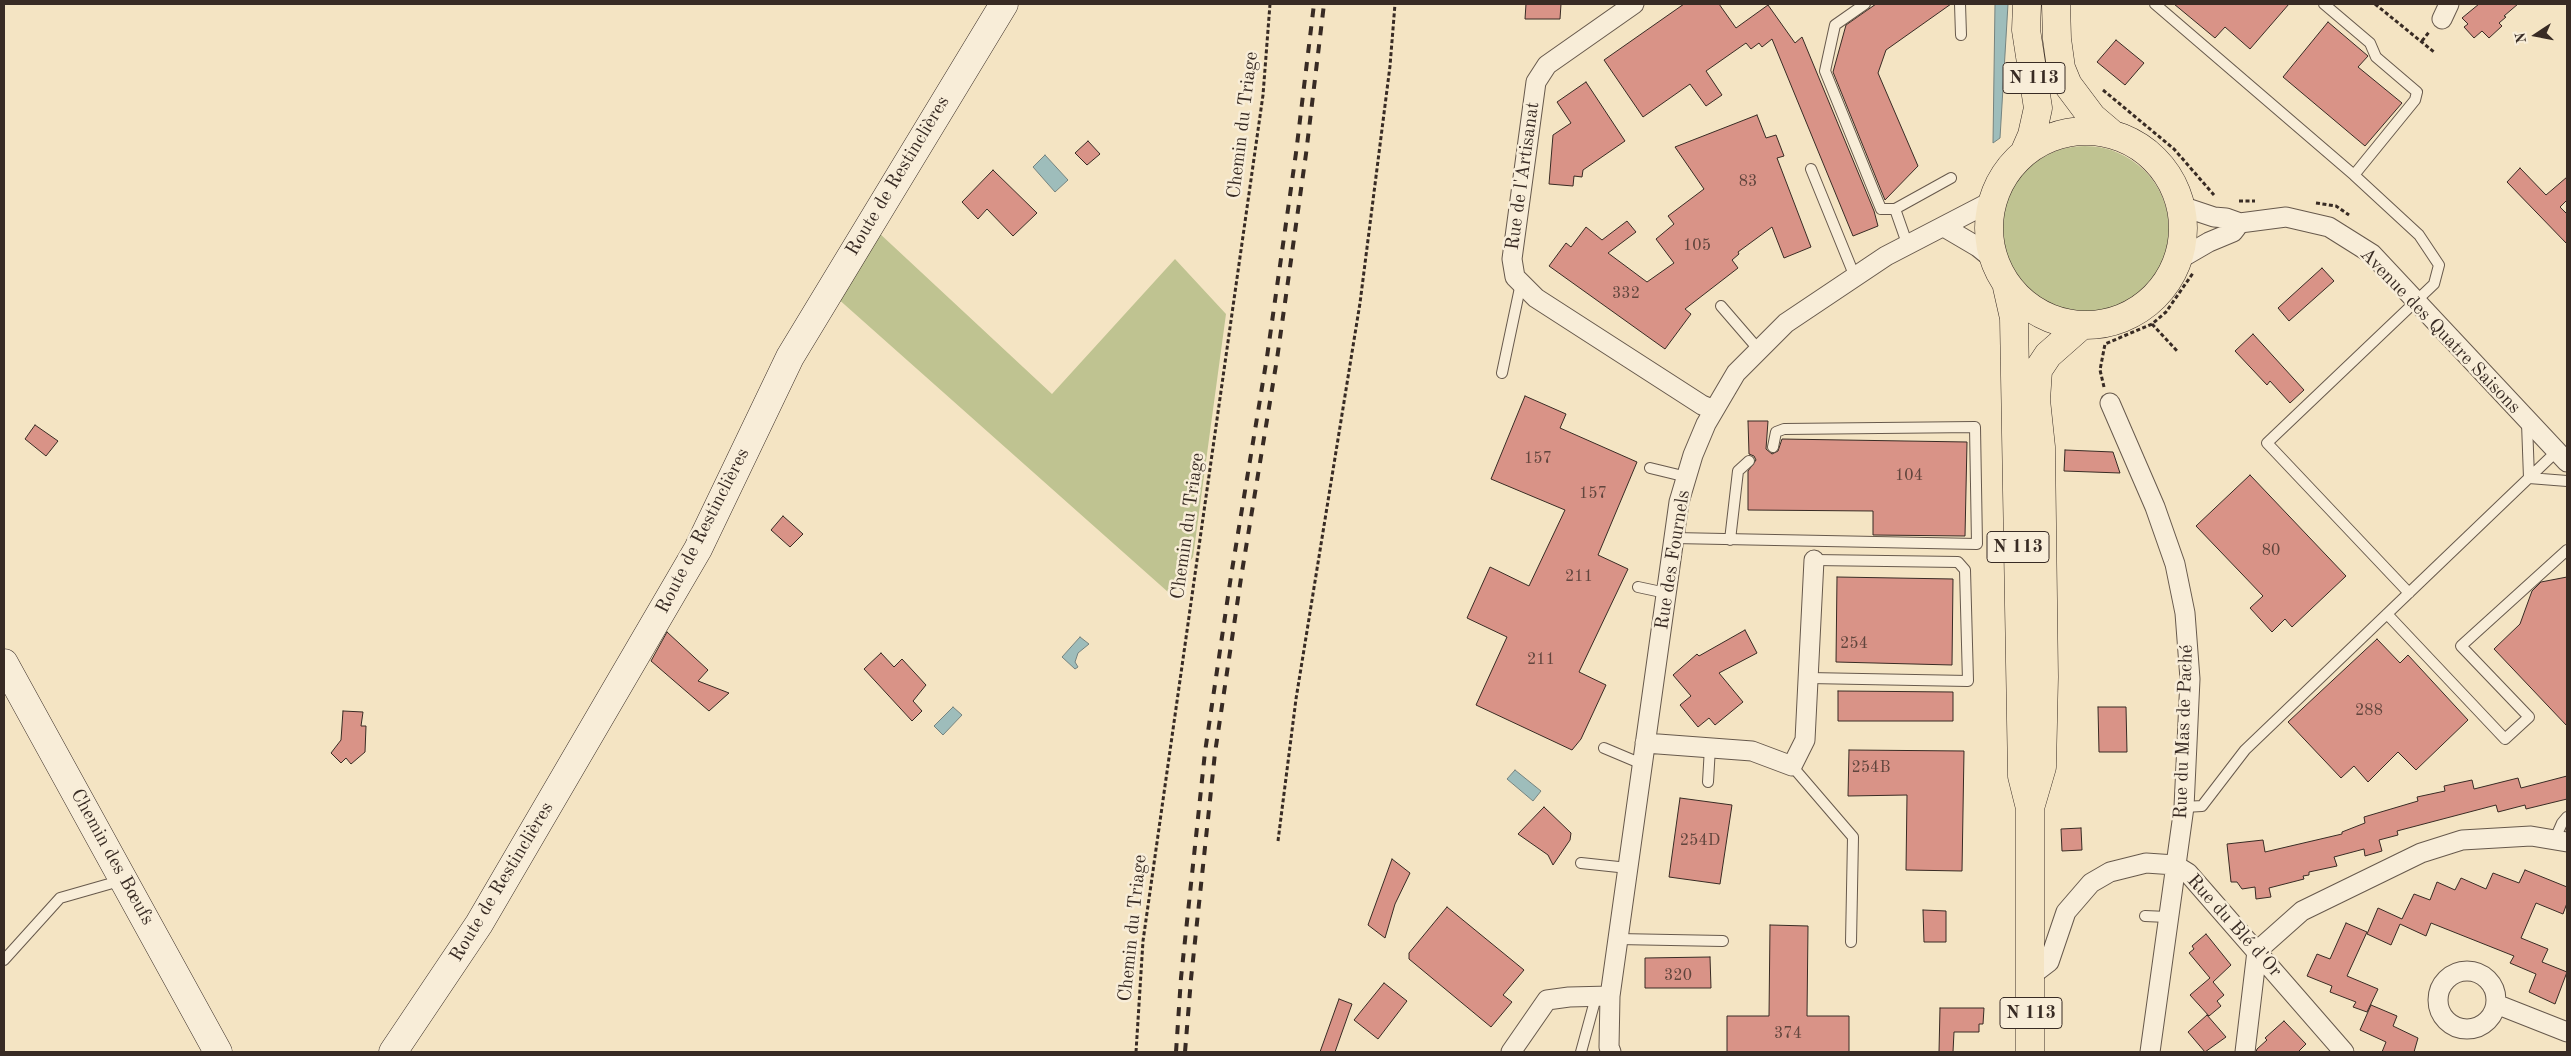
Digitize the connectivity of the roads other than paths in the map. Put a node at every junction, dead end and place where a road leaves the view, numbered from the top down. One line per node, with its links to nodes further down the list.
1 (1004, 4): 77 (street, Route de Restinclières)
2 (1634, 4): 24 (street, Rue de l'Artisanat)
3 (1864, 4): 17 (lane)
4 (1960, 4): 9 (lane)
5 (2027, 4): 11 (main road, N 113)
6 (2056, 4): 10 (main road, N 113)
7 (2155, 4): 13 (lane)
8 (2324, 4): 13 (lane)
9 (1961, 35)
10 (2112, 134): 11 (main road); 16 (main road)
11 (2025, 151): 15 (main road)
12 (1811, 169): 23 (lane)
13 (2354, 175): 26 (lane)
14 (1951, 178): 17 (lane)
15 (1992, 201): 19 (street, Rue des Fournels); 21 (main road)
16 (2181, 206): 18 (street, Avenue des Quatre Saisons); 22 (main road)
17 (1895, 209): 20 (lane)
18 (2240, 223): 22 (street, Avenue des Quatre Saisons); 26 (street, Avenue des Quatre Saisons)
19 (1944, 228): 20 (street, Rue des Fournels); 21 (street)
20 (1908, 246): 23 (street, Rue des Fournels)
21 (1994, 260): 25 (main road)
22 (2187, 264): 28 (main road)
23 (1855, 277): 29 (street, Rue des Fournels)
24 (1521, 283): 30 (lane); 32 (street, Rue de l'Artisanat)
25 (2007, 287): 28 (main road); 58 (main road, N 113)
26 (2416, 301): 33 (street, Avenue des Quatre Saisons); 47 (lane)
27 (1721, 306): 29 (lane)
28 (2082, 325): 58 (main road, N 113)
29 (1759, 350): 32 (street, Rue des Fournels)
30 (1502, 374)
31 (2110, 403): 57 (street, Rue du Mas de Paché)
32 (1714, 410): 38 (street, Rue des Fournels)
33 (2526, 420): 35 (street, Avenue des Quatre Saisons); 39 (lane)
34 (1773, 447): 42 (lane)
35 (2562, 457): 39 (lane)
36 (1748, 461): 42 (lane)
37 (1650, 468): 38 (lane)
38 (1687, 477): 41 (street, Rue des Fournels)
39 (2529, 478): 40 (lane); 47 (lane)
40 (2567, 481)
41 (1674, 538): 42 (lane); 46 (street, Rue des Fournels)
42 (1730, 540)
43 (2567, 550): 48 (lane)
44 (1814, 560): 50 (street); 50 (lane)
45 (1638, 587): 46 (lane)
46 (1666, 593): 51 (street, Rue des Fournels)
47 (2409, 593): 48 (lane)
48 (2387, 614): 57 (lane)
49 (4, 663): 64 (street, Chemin des Bœufs)
50 (1809, 678): 55 (street)
51 (1645, 743): 52 (street); 54 (street, Rue des Fournels)
52 (1710, 747): 55 (street); 56 (lane)
53 (1604, 748): 54 (lane)
54 (1642, 764): 63 (street, Rue des Fournels)
55 (1792, 766): 69 (lane)
56 (1708, 782)
57 (2184, 807): 62 (street, Rue du Mas de Paché)
58 (2030, 808): 72 (main road, N 113)
59 (2567, 817): 60 (lane)
60 (2561, 840): 70 (street)
61 (1581, 863): 63 (lane)
62 (2175, 864): 66 (street, Rue du Mas de Paché); 70 (street, Rue du Blé d'Or); 72 (street, Rue du Blé d'Or)
63 (1628, 868): 67 (street, Rue des Fournels)
64 (125, 880): 71 (lane); 76 (street, Chemin des Bœufs)
65 (2145, 916): 66 (lane)
66 (2167, 917): 82 (street, Rue du Mas de Paché)
67 (1618, 939): 68 (lane); 73 (street, Rue des Fournels)
68 (1723, 940)
69 (1851, 942)
70 (2257, 950): 83 (street); 84 (street, Rue du Blé d'Or)
71 (4, 960)
72 (2032, 974): 81 (main road, N 113)
73 (1603, 997): 78 (street); 79 (lane); 80 (street, Rue des Fournels)
74 (2496, 1004): 75 (street)
75 (2567, 1032)
76 (218, 1052)
77 (393, 1052)
78 (1511, 1052)
79 (1581, 1052)
80 (1611, 1052)
81 (2030, 1052)
82 (2150, 1052)
83 (2245, 1052)
84 (2344, 1052)

